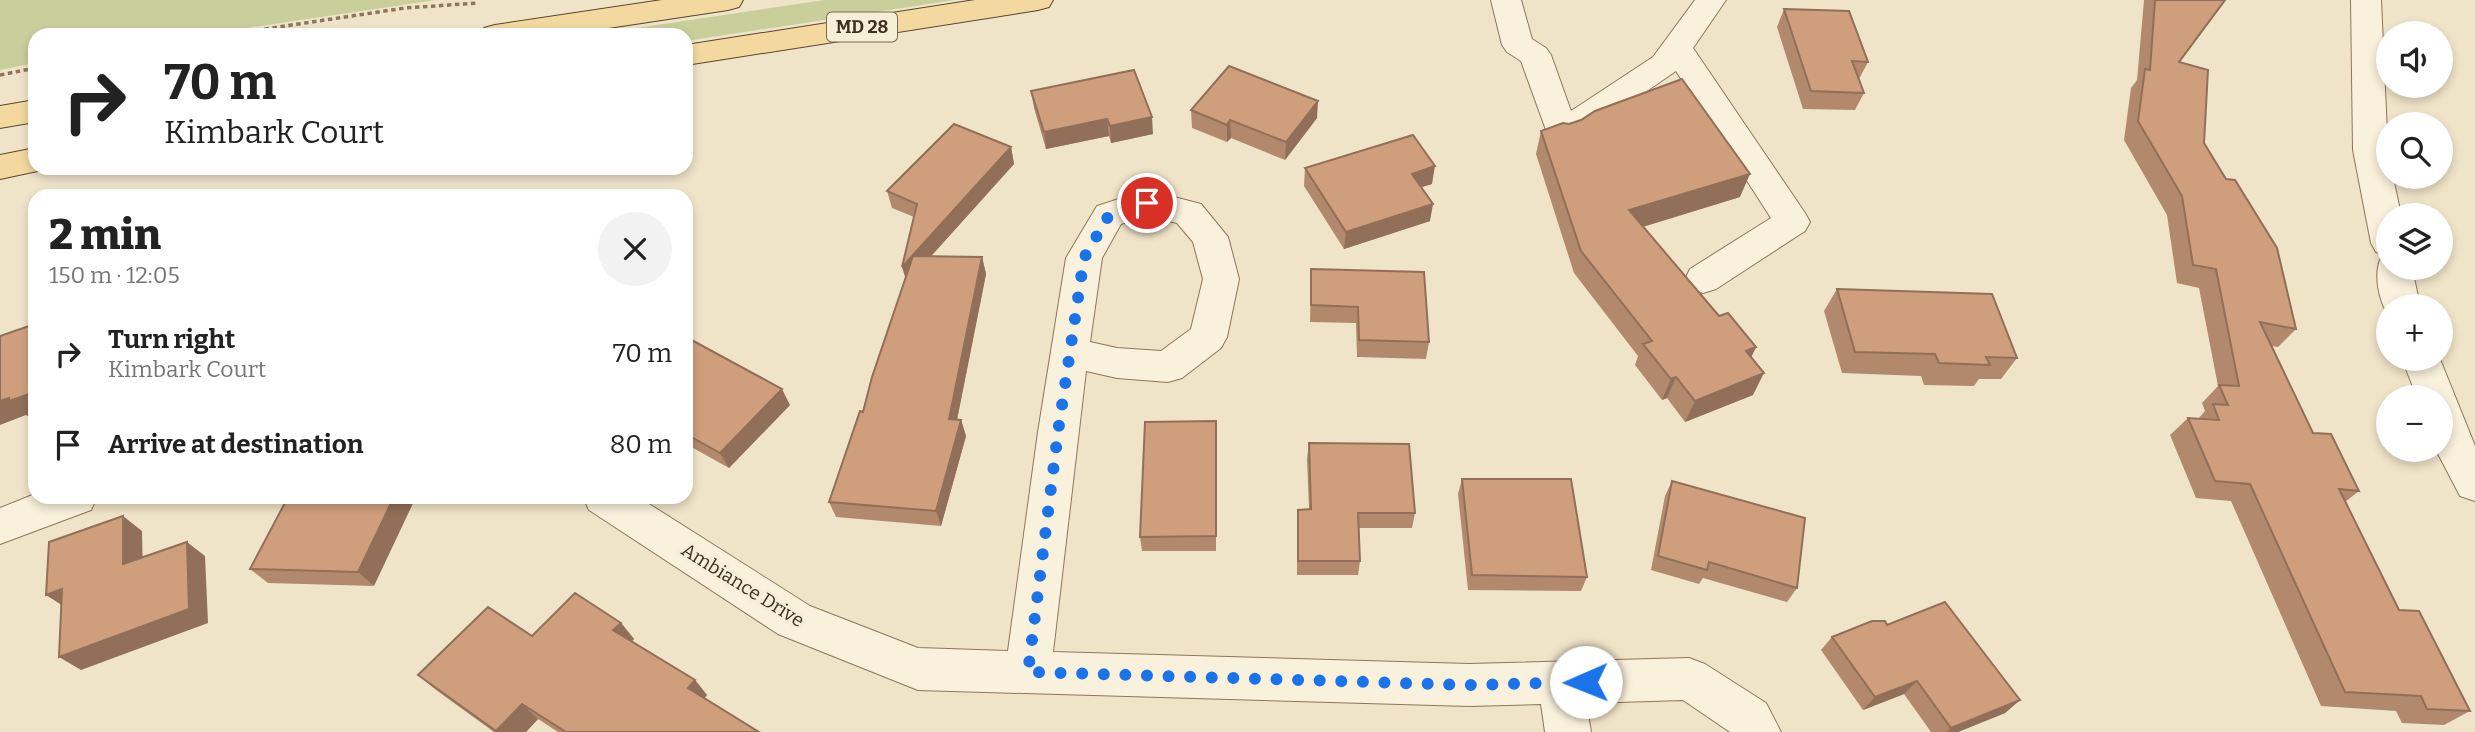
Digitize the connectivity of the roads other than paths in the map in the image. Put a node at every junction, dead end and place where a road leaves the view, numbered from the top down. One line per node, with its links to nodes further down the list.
1 (728, 0): 6 (main road)
2 (1038, 0): 8 (main road, MD 28)
3 (1506, 0): 7 (street)
4 (1711, 0): 7 (street)
5 (2366, 0): 13 (street)
6 (542, 28)
7 (1676, 47): 14 (street)
8 (693, 54)
9 (28, 112): 10 (main road)
10 (0, 117)
11 (28, 161): 12 (main road)
12 (0, 167)
13 (2381, 203)
14 (1703, 279)
15 (1070, 352): 15 (street); 21 (street)
16 (2453, 442): 17 (street)
17 (2475, 484)
18 (58, 504): 20 (street)
19 (615, 504): 21 (street, Ambiance Drive)
20 (0, 526)
21 (1028, 672): 22 (street, Ambiance Drive)
22 (1560, 683): 23 (street); 24 (street, Ambiance Drive)
23 (1568, 732)
24 (1758, 732)

